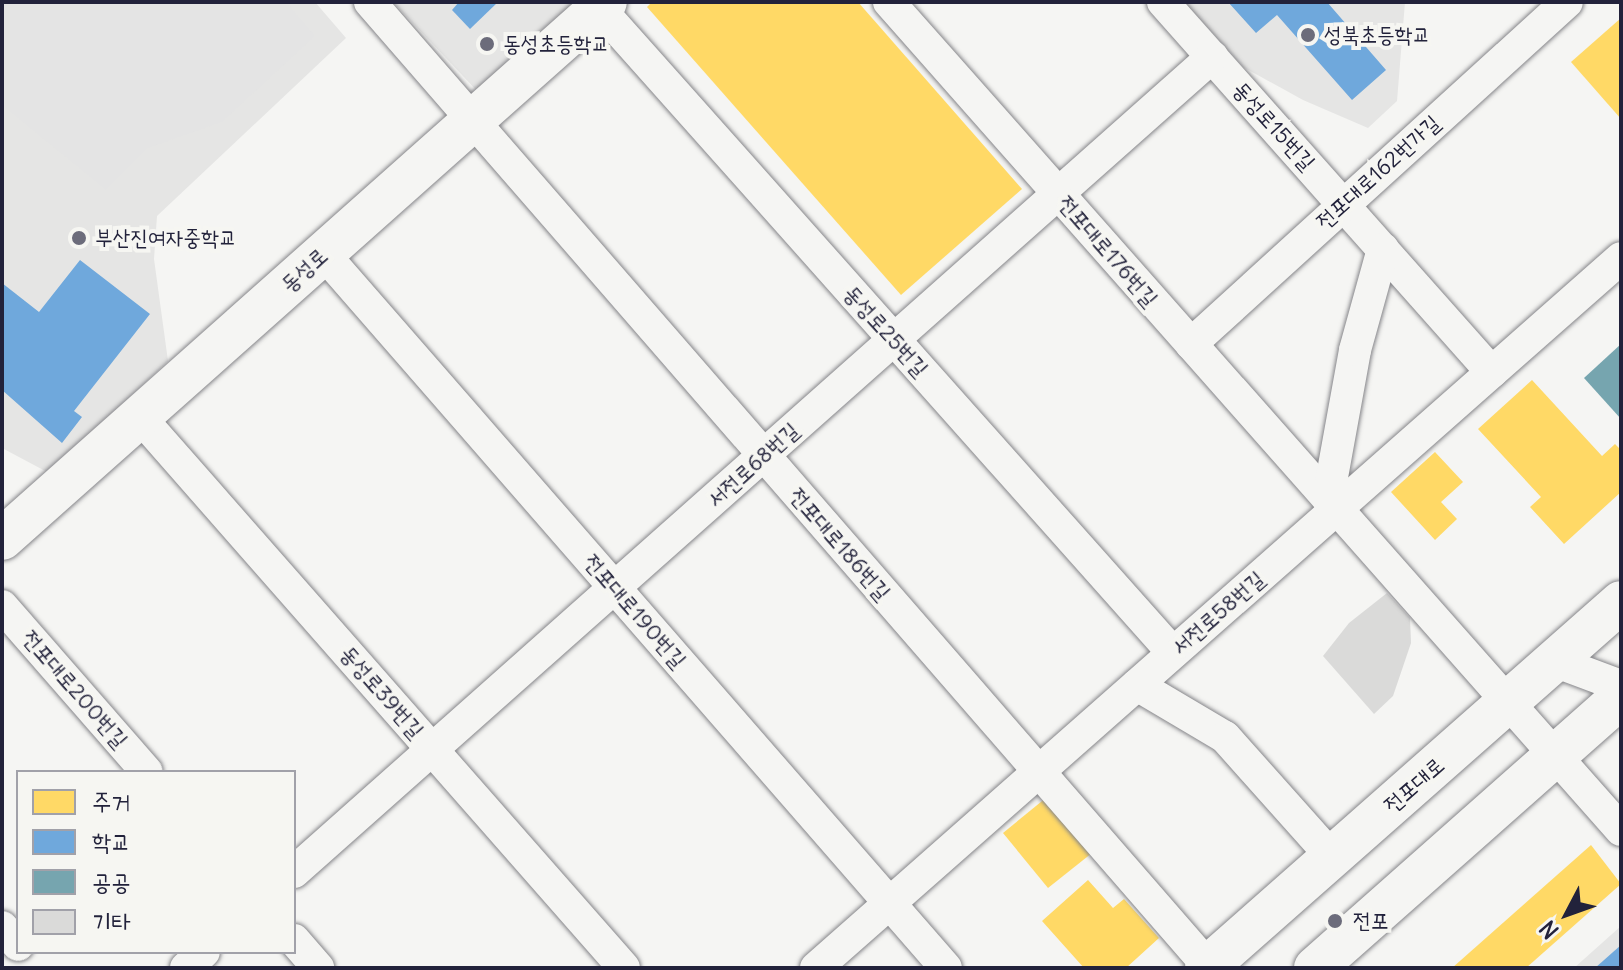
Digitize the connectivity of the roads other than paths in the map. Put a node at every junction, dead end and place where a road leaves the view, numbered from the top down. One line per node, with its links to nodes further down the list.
1 (370, 2): 7 (street, 전포대로186번길)
2 (889, 2): 8 (street, 전포대로176번길)
3 (1163, 2): 6 (street, 동성로15번길)
4 (1567, 2): 9 (street, 전포대로162번가길)
5 (603, 5): 7 (main road, 동성로); 13 (street, 동성로25번길)
6 (1212, 57): 8 (street, 서전로68번길); 9 (street, 동성로15번길)
7 (472, 121): 11 (main road, 동성로); 17 (street, 전포대로186번길)
8 (1058, 194): 13 (street, 서전로68번길); 14 (street, 전포대로176번길)
9 (1342, 203): 10 (street, 동성로15번길); 14 (street, 전포대로162번가길)
10 (1383, 249): 15 (street, 동성로15번길); 18 (street)
11 (323, 253): 16 (main road, 동성로); 20 (street, 전포대로190번길)
12 (1621, 258): 15 (street, 서전로58번길)
13 (894, 340): 17 (street, 서전로68번길); 23 (street, 동성로25번길)
14 (1191, 344): 18 (street, 전포대로176번길)
15 (1492, 372): 18 (street, 서전로58번길)
16 (140, 417): 19 (main road, 동성로); 29 (street, 동성로39번길)
17 (763, 456): 20 (street, 서전로68번길); 32 (street, 전포대로186번길)
18 (1332, 504): 23 (street, 서전로58번길); 28 (street, 전포대로176번길)
19 (2, 539)
20 (615, 588): 29 (street, 서전로68번길); 36 (street, 전포대로190번길)
21 (1621, 602): 24 (main road, 전포대로)
22 (2, 606): 31 (street, 전포대로200번길)
23 (1173, 653): 25 (street, 서전로58번길)
24 (1554, 661): 26 (street); 28 (main road, 전포대로)
25 (1137, 685): 32 (street, 서전로58번길); 34 (street)
26 (1621, 686)
27 (1621, 697): 30 (main road)
28 (1507, 702): 30 (street, 전포대로176번길); 34 (main road, 전포대로)
29 (432, 749): 35 (street, 서전로68번길); 44 (street, 동성로39번길)
30 (1555, 755): 33 (street, 전포대로176번길); 47 (main road)
31 (145, 770)
32 (1039, 771): 36 (street, 서전로58번길); 41 (street, 전포대로186번길)
33 (1621, 830)
34 (1332, 857): 41 (main road, 전포대로)
35 (296, 870)
36 (889, 903): 45 (street, 서전로58번길); 46 (street, 전포대로190번길)
37 (2, 927): 39 (street)
38 (296, 942): 43 (street)
39 (16, 943)
40 (202, 954): 42 (street)
41 (1207, 967)
42 (186, 968)
43 (318, 968)
44 (624, 968)
45 (816, 968)
46 (946, 968)
47 (1315, 968)

